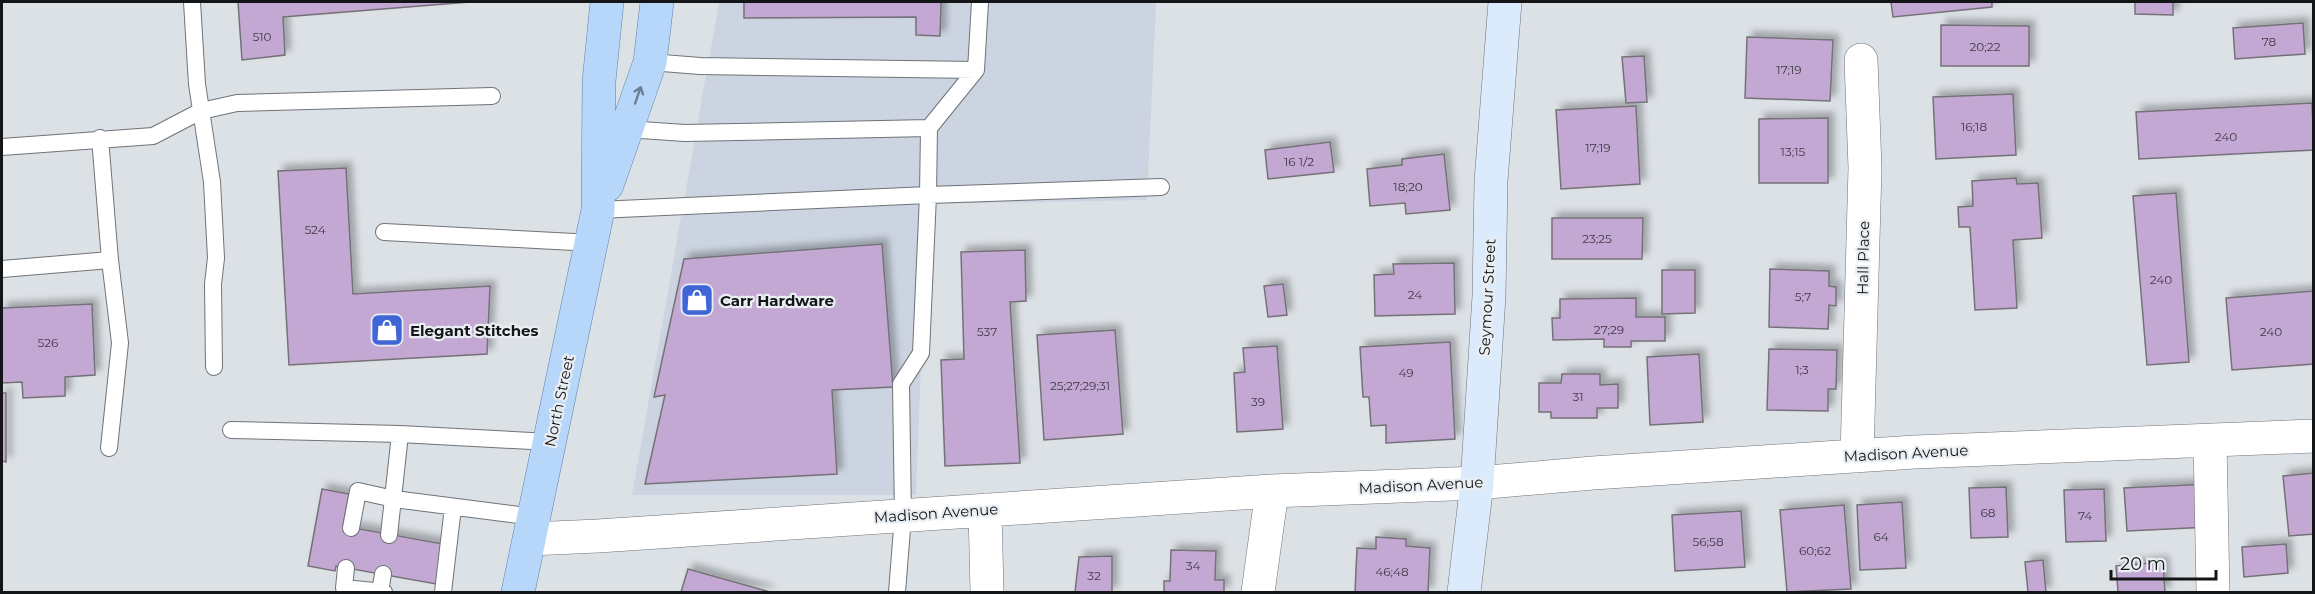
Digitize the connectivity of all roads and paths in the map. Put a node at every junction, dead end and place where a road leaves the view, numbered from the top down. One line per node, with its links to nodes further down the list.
1 (192, 2): 10 (lane)
2 (607, 2): 17 (main road, North Street)
3 (657, 2): 7 (main road, North Street)
4 (980, 2): 8 (lane)
5 (1505, 2): 30 (street, Seymour Street)
6 (1862, 60): 29 (street, Hall Place)
7 (650, 62): 8 (lane); 12 (main road, North Street, one-way to 7)
8 (976, 70): 11 (lane)
9 (492, 96): 10 (lane)
10 (201, 111): 13 (lane); 22 (lane)
11 (929, 128): 12 (lane); 16 (lane)
12 (626, 129): 17 (main road, North Street)
13 (100, 138): 14 (lane); 20 (lane)
14 (2, 147)
15 (1161, 187): 16 (lane)
16 (928, 195): 17 (lane); 35 (lane)
17 (598, 210): 19 (main road, North Street)
18 (384, 232): 19 (lane)
19 (593, 243): 27 (main road, North Street)
20 (110, 260): 21 (lane); 28 (lane)
21 (2, 268)
22 (214, 367)
23 (231, 430): 24 (lane)
24 (400, 434): 27 (lane); 32 (lane)
25 (2313, 436): 26 (street, Madison Avenue)
26 (2210, 441): 29 (street, Madison Avenue); 48 (street)
27 (550, 442): 37 (main road, North Street)
28 (109, 448)
29 (1857, 456): 30 (street, Madison Avenue)
30 (1477, 483): 31 (street, Madison Avenue); 47 (street, Seymour Street)
31 (1272, 491): 34 (street, Madison Avenue); 46 (street)
32 (394, 499): 33 (lane); 36 (lane); 38 (lane)
33 (453, 507): 37 (lane); 42 (lane)
34 (985, 510): 35 (street, Madison Avenue); 45 (street)
35 (903, 516): 37 (street, Madison Avenue); 44 (lane)
36 (351, 528)
37 (532, 528): 43 (main road, North Street)
38 (389, 535)
39 (346, 568): 41 (lane)
40 (383, 574): 41 (lane)
41 (381, 592)
42 (443, 592)
43 (518, 592)
44 (897, 592)
45 (987, 592)
46 (1258, 592)
47 (1464, 592)
48 (2213, 592)

